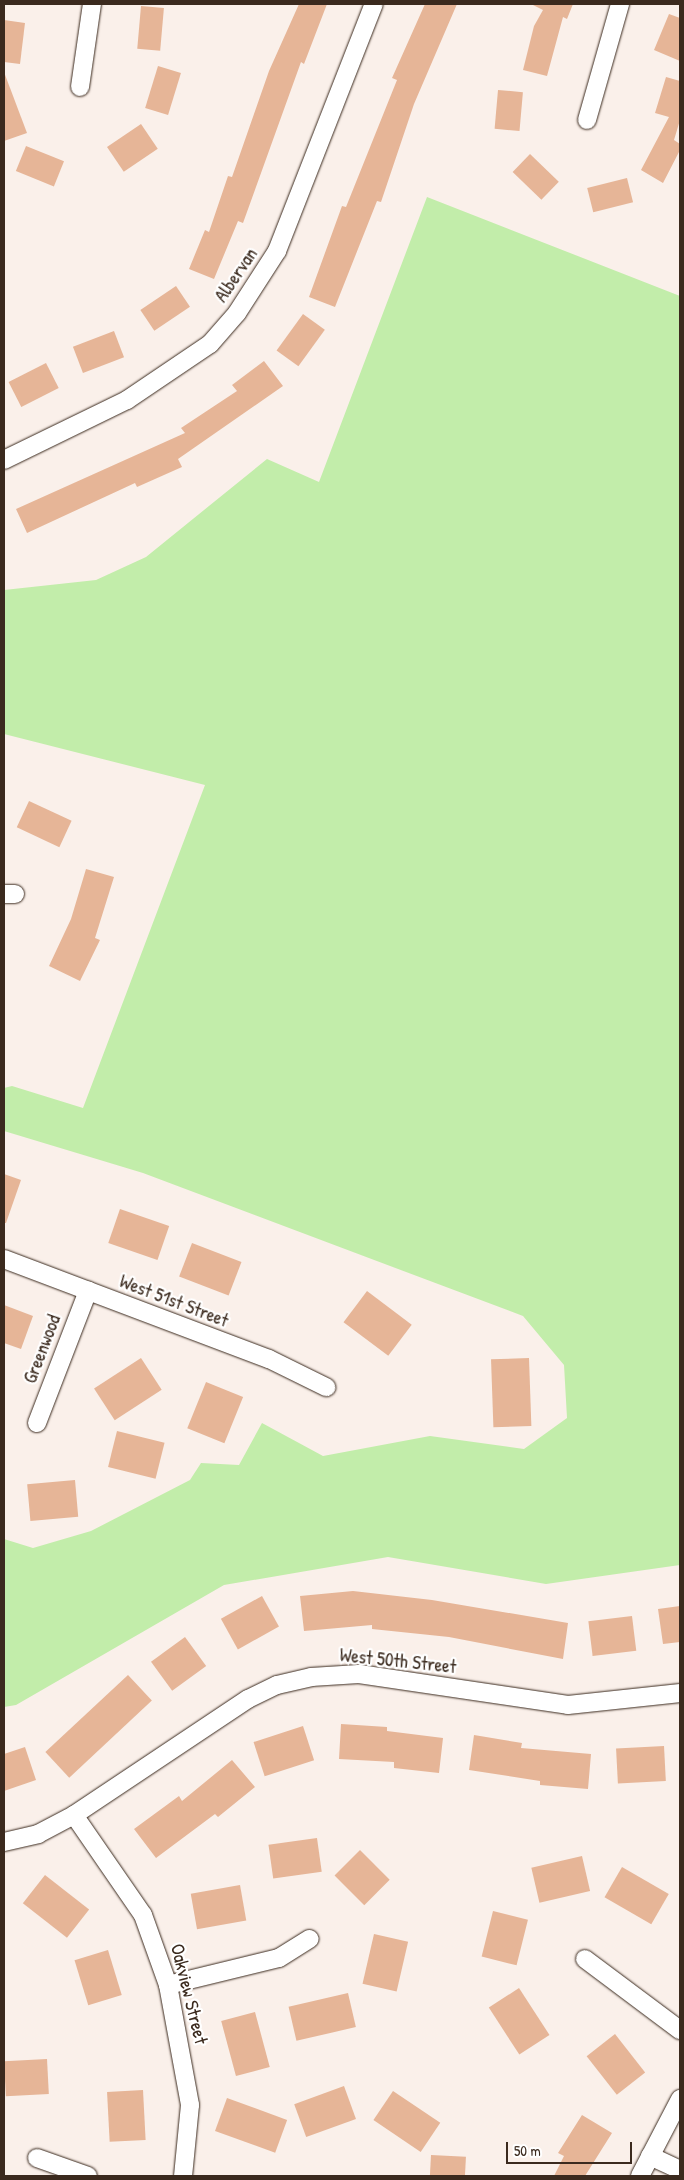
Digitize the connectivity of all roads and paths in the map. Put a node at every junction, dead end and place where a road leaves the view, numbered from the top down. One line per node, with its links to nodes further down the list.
1 (92, 4): 4 (street)
2 (374, 4): 6 (street, Albervan)
3 (620, 4): 5 (street)
4 (80, 87)
5 (586, 120)
6 (4, 460)
7 (4, 1259): 8 (street, West 51st Street)
8 (88, 1291): 9 (street, West 51st Street); 10 (street, Greenwood)
9 (326, 1387)
10 (37, 1422)
11 (680, 1693): 12 (street, West 50th Street)
12 (74, 1815): 13 (street, West 50th Street); 16 (street, Oakview Street)
13 (4, 1842)
14 (310, 1939): 16 (street)
15 (585, 1959): 17 (street)
16 (168, 1985): 23 (street, Oakview Street)
17 (680, 2030)
18 (680, 2099): 19 (street)
19 (650, 2156): 21 (street); 24 (street)
20 (37, 2158): 22 (street)
21 (680, 2170)
22 (88, 2176)
23 (183, 2176)
24 (640, 2176)

